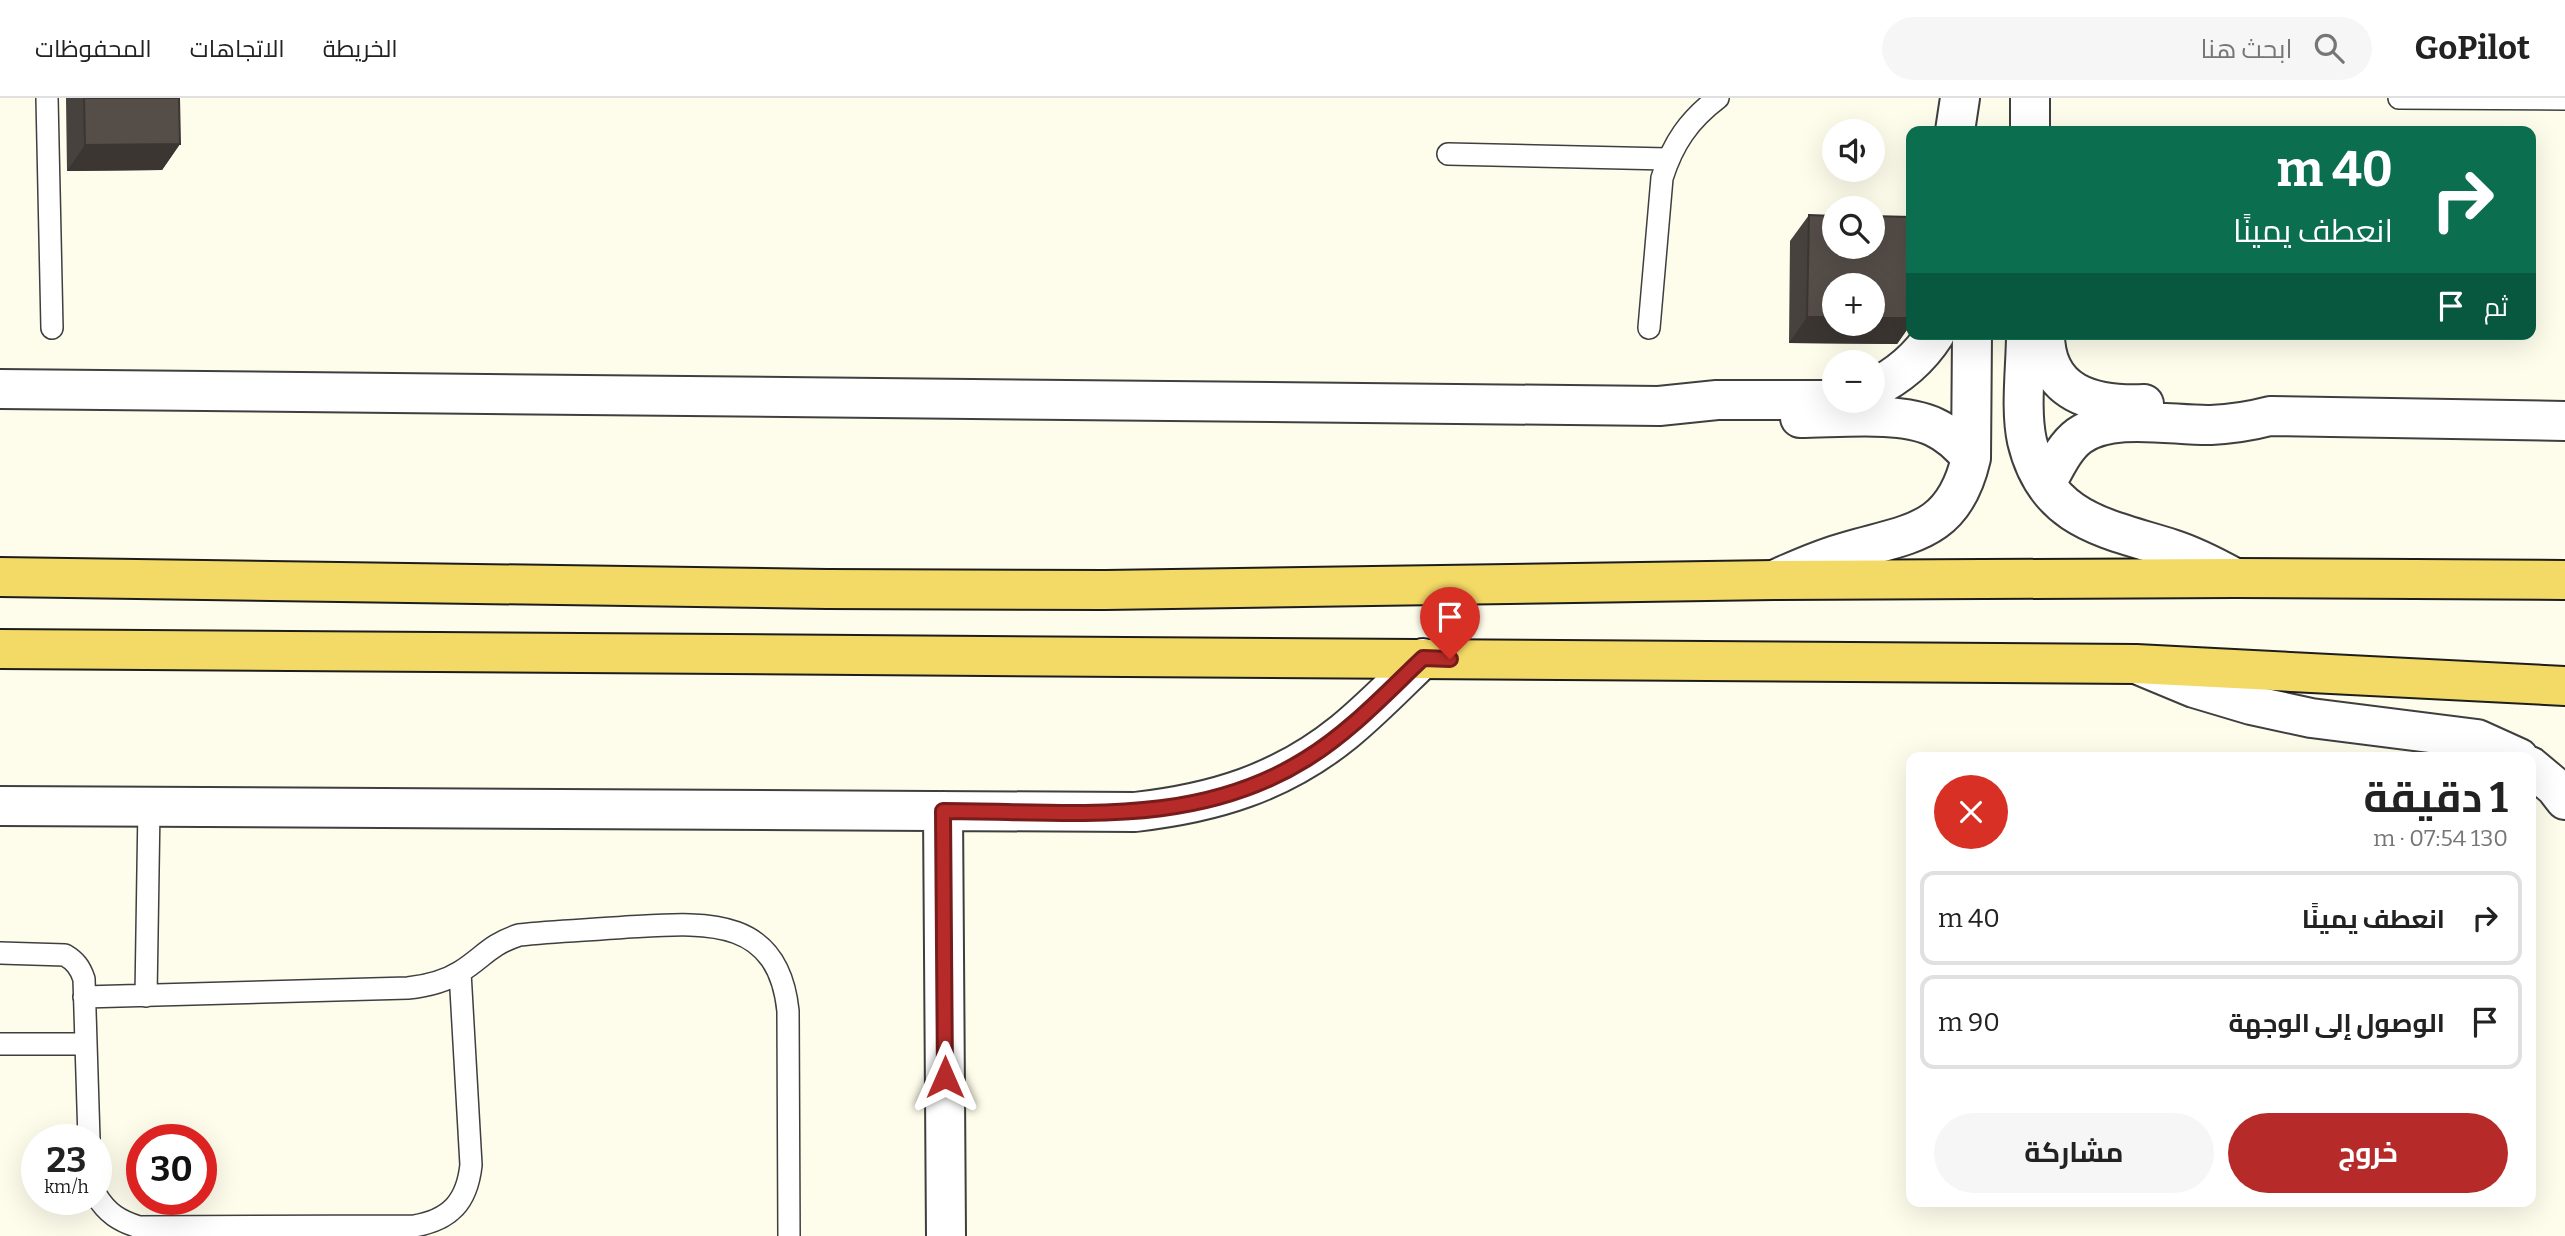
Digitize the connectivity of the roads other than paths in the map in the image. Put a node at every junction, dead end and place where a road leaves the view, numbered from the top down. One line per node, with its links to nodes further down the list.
1 (47, 98): 13 (lane)
2 (1718, 98): 12 (lane)
3 (1960, 98): 8 (street)
4 (1972, 98): 9 (street)
5 (2030, 98): 10 (street)
6 (2399, 98): 7 (lane)
7 (2565, 99)
8 (1956, 126)
9 (1972, 126)
10 (2030, 126)
11 (1448, 154): 12 (lane)
12 (1667, 159): 14 (lane)
13 (52, 328)
14 (1649, 328)
15 (1931, 340): 19 (street)
16 (1972, 340): 25 (street)
17 (2026, 340): 26 (street)
18 (2045, 340): 23 (street)
19 (1885, 382)
20 (0, 389): 22 (street)
21 (1822, 400): 22 (street)
22 (1659, 406): 25 (street)
23 (2270, 416): 24 (street); 26 (street)
24 (2565, 421)
25 (1971, 458): 29 (street)
26 (2046, 484): 28 (street)
27 (0, 577): 29 (main road)
28 (2235, 578): 29 (main road); 30 (main road)
29 (1774, 580)
30 (2565, 580)
31 (0, 649): 32 (main road)
32 (1423, 658): 33 (main road); 40 (street)
33 (2136, 664): 34 (main road); 35 (street)
34 (2565, 686)
35 (2508, 752)
36 (2536, 771): 37 (street)
37 (2565, 800)
38 (0, 806): 39 (street)
39 (149, 807): 40 (street); 43 (lane)
40 (943, 811): 50 (street)
41 (0, 953): 44 (lane)
42 (460, 972): 43 (lane); 48 (lane); 49 (lane)
43 (146, 996): 44 (lane)
44 (85, 998): 46 (lane)
45 (0, 1044): 46 (lane)
46 (86, 1044): 47 (lane)
47 (89, 1124)
48 (112, 1215)
49 (789, 1236)
50 (946, 1236)

